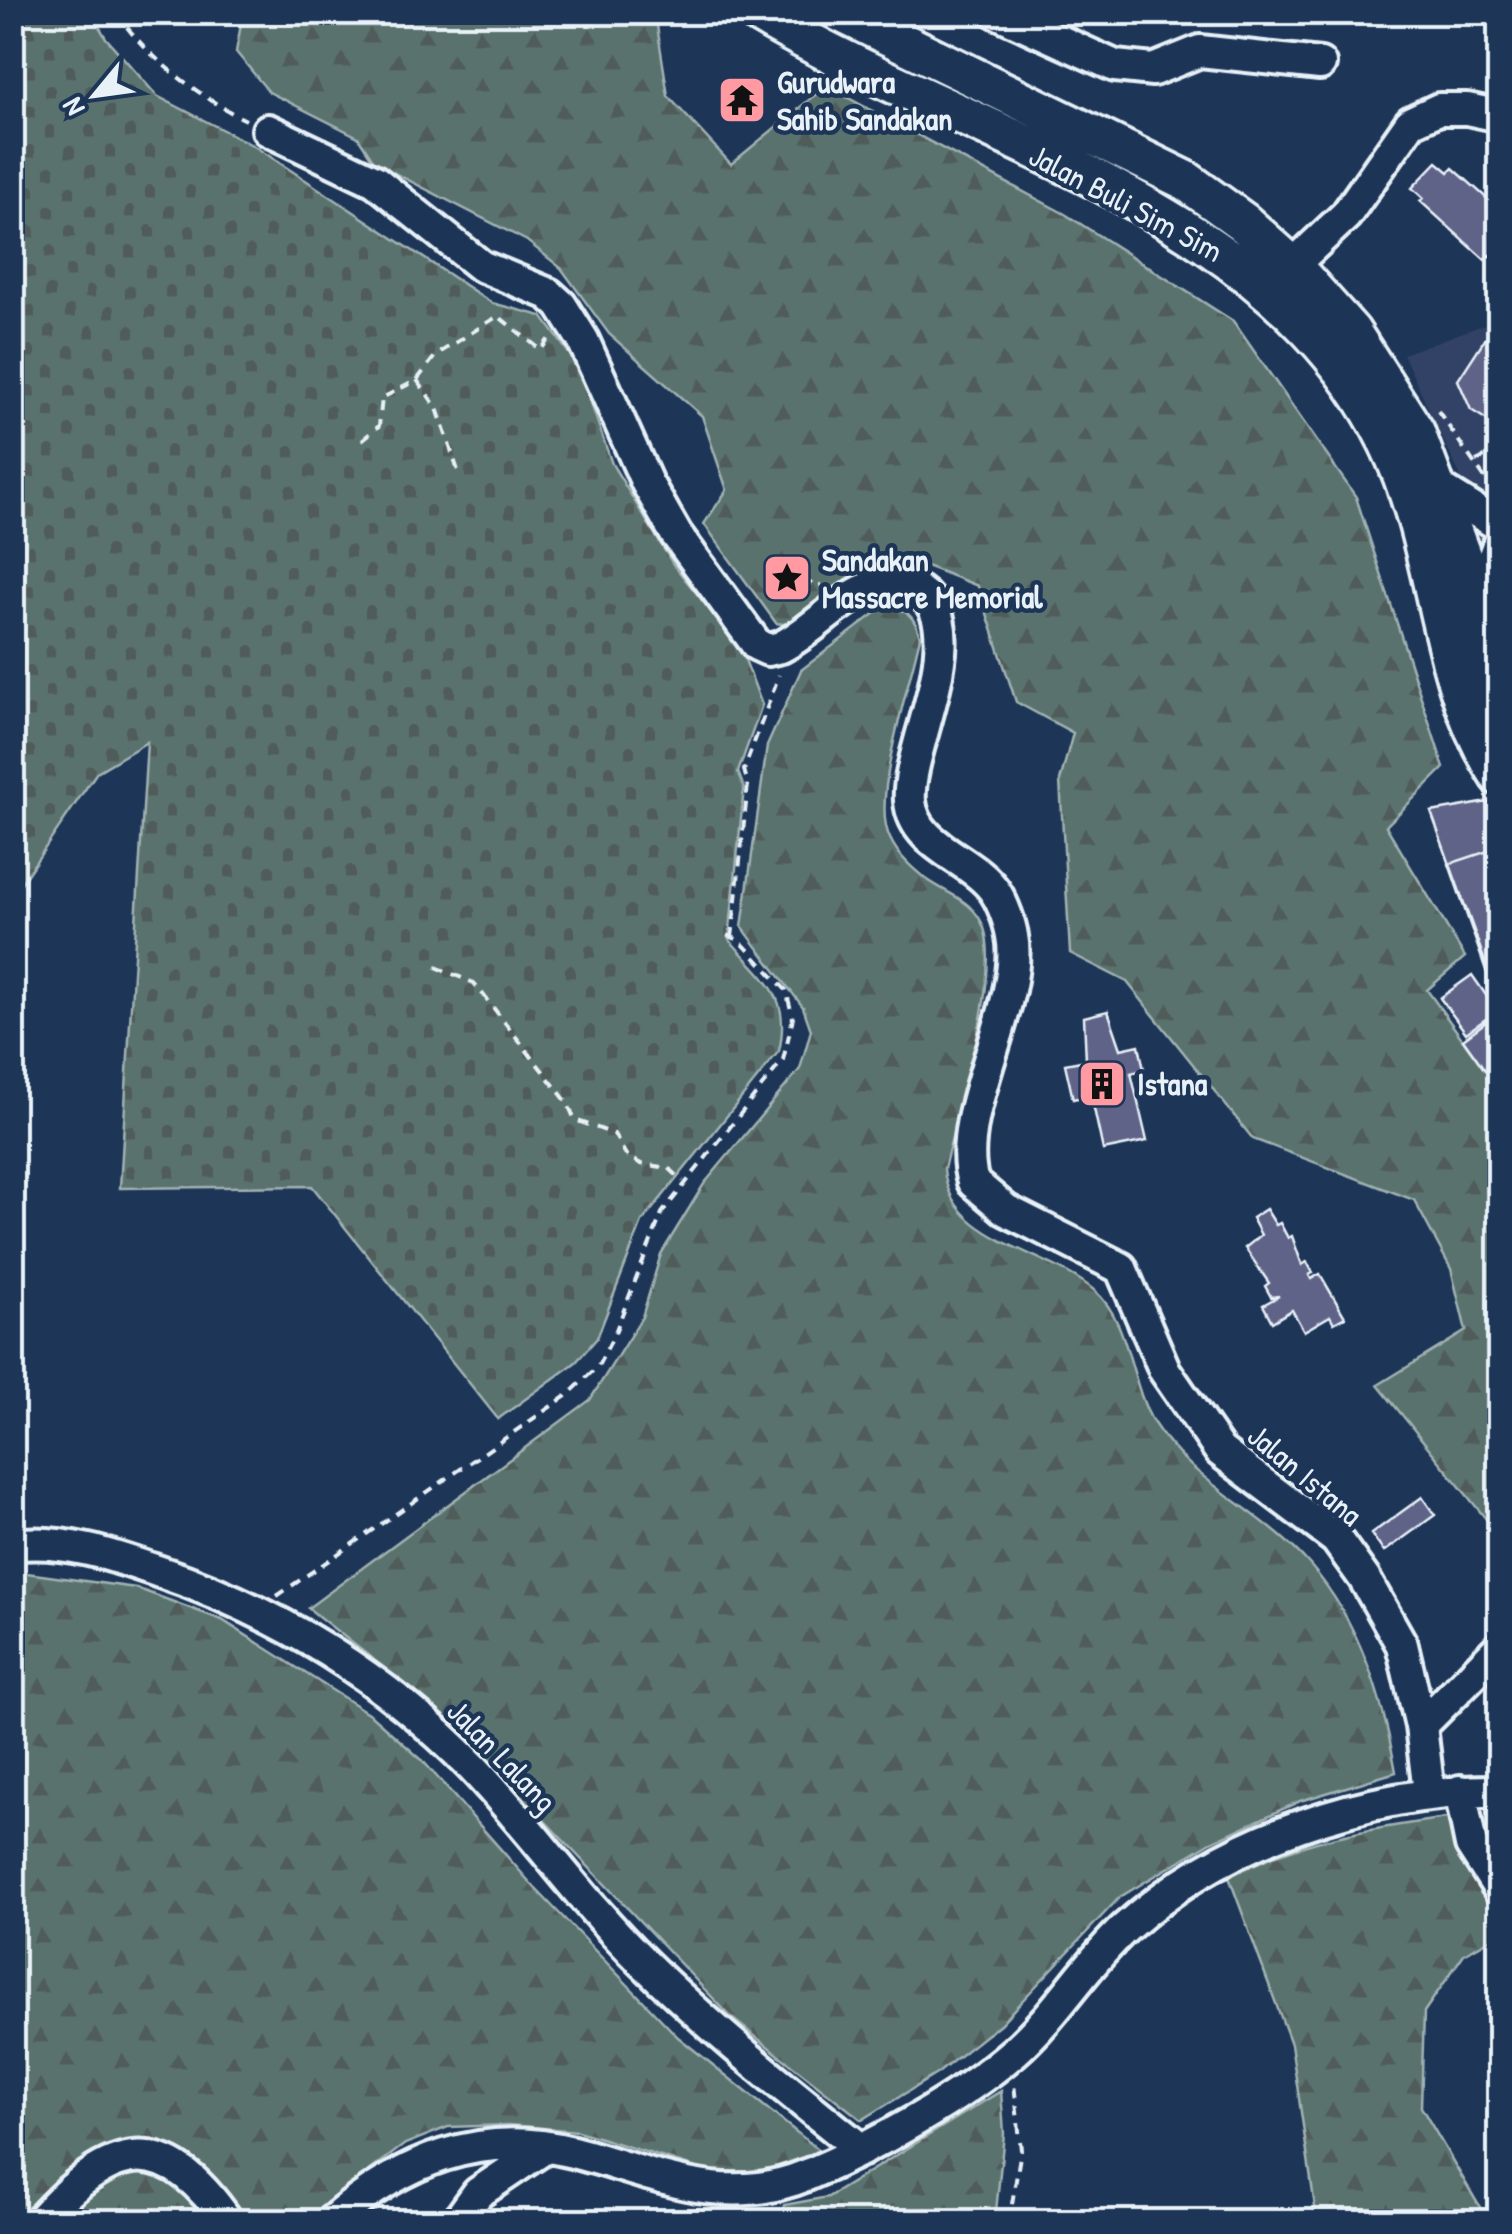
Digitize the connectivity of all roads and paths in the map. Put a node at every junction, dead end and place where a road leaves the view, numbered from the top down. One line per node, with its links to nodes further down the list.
1 (118, 12): 7 (path)
2 (756, 12): 23 (main road, Jalan Buli Sim Sim)
3 (840, 12): 8 (main road, Jalan Buli Sim Sim)
4 (996, 12): 5 (street)
5 (1320, 64)
6 (1500, 116): 8 (street)
7 (268, 130): 9 (street)
8 (1292, 266): 16 (main road, Jalan Buli Sim Sim)
9 (566, 312): 10 (path); 31 (street, Jalan Istana)
10 (417, 380): 13 (path); 15 (path)
11 (1428, 401): 14 (path)
12 (1500, 438): 14 (path)
13 (362, 440)
14 (1476, 461): 17 (path)
15 (458, 472)
16 (1439, 488): 18 (street); 22 (main road, Jalan Buli Sim Sim)
17 (1500, 502)
18 (1500, 526)
19 (1500, 540): 20 (street)
20 (1500, 594)
21 (785, 662): 25 (path)
22 (1500, 710)
23 (1500, 776)
24 (723, 934): 25 (path)
25 (732, 938): 27 (path)
26 (436, 967): 27 (path)
27 (683, 1181): 29 (path)
28 (15, 1540): 29 (street, Jalan Lalang)
29 (256, 1610): 38 (street, Jalan Lalang)
30 (1500, 1646): 31 (street)
31 (1421, 1726): 34 (street, Jalan Istana)
32 (1460, 1791): 33 (street); 34 (street); 35 (street)
33 (1500, 1791)
34 (1429, 1793): 36 (street)
35 (1500, 1890)
36 (1009, 2055): 38 (street); 43 (path)
37 (546, 2147): 38 (street); 41 (street); 42 (street)
38 (862, 2150)
39 (38, 2222): 40 (street)
40 (228, 2222)
41 (331, 2222)
42 (456, 2222)
43 (1009, 2222)

